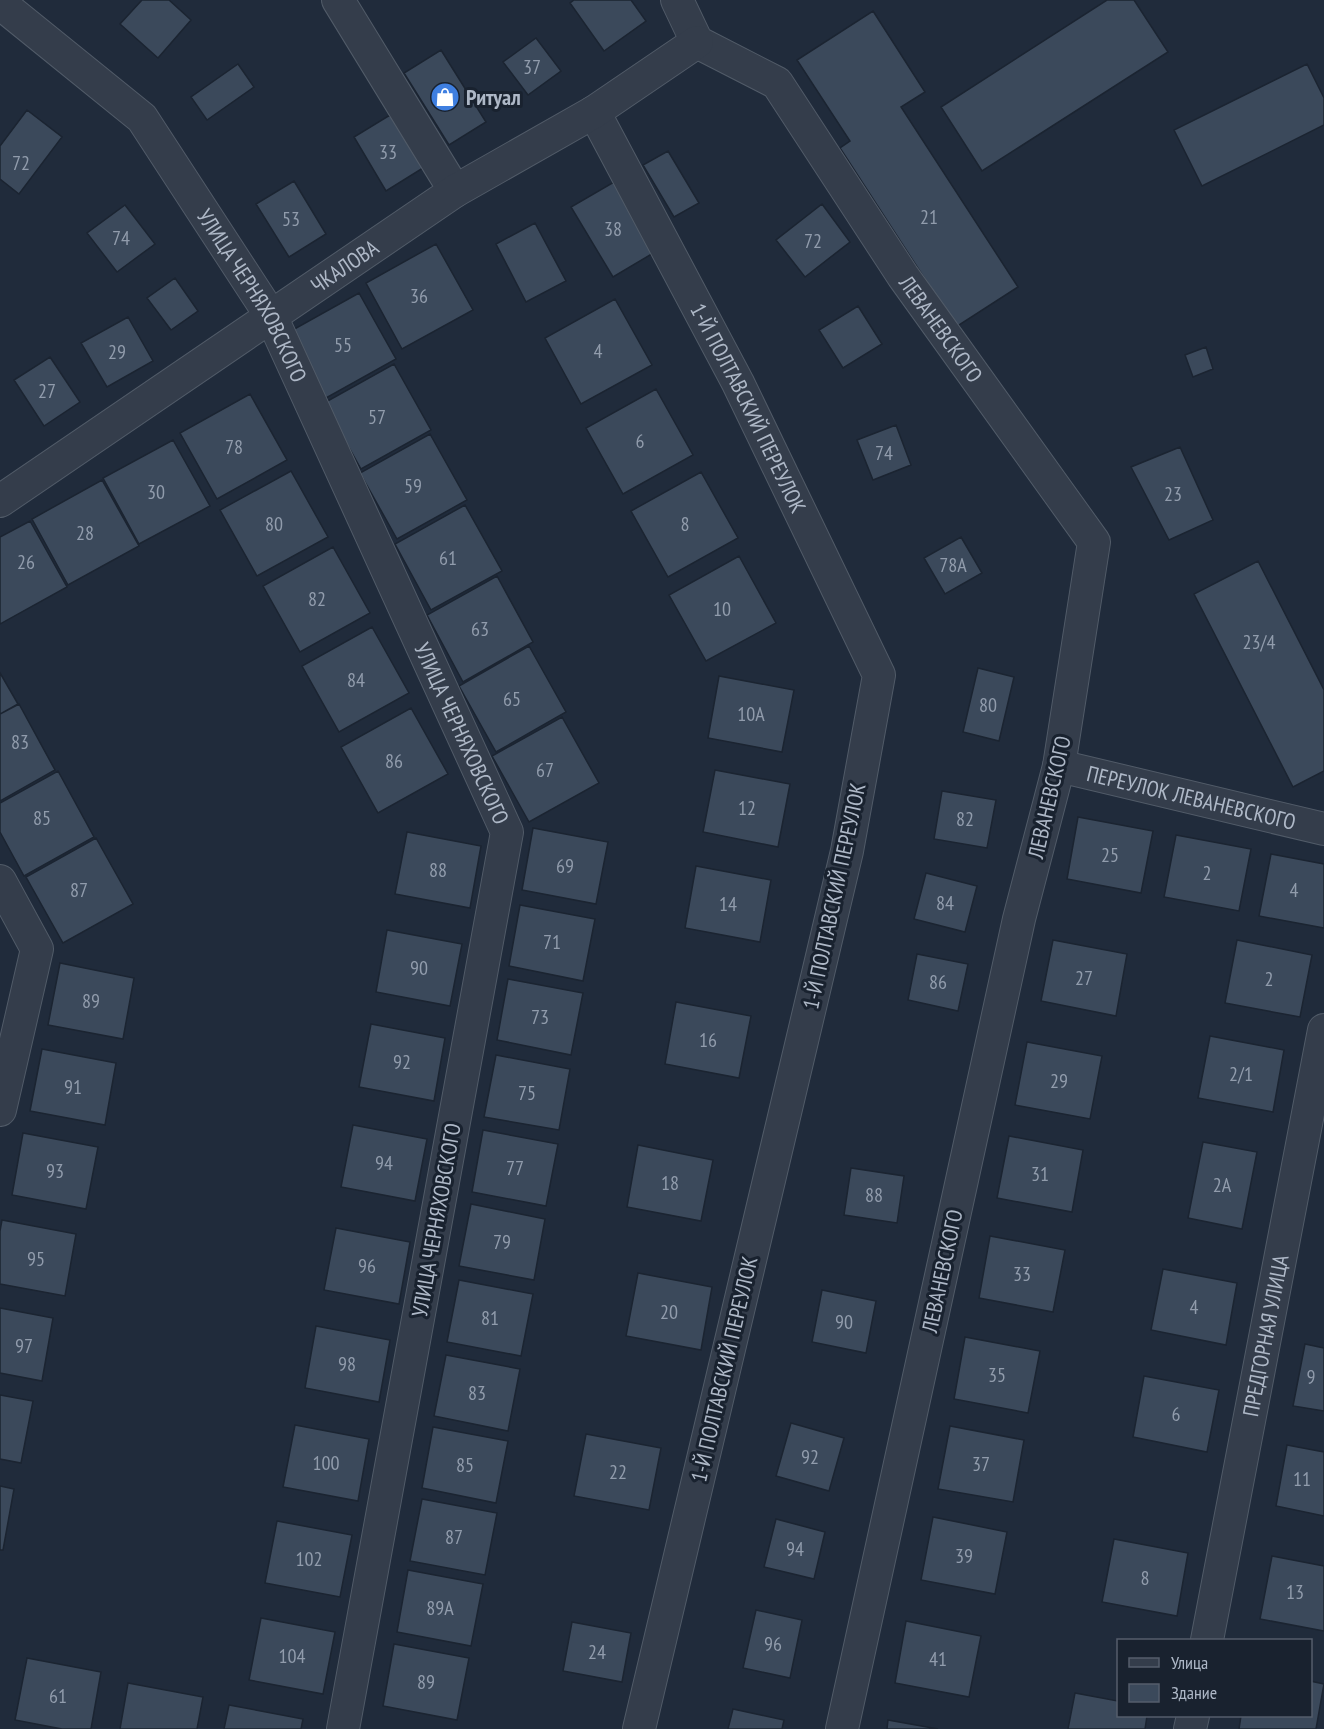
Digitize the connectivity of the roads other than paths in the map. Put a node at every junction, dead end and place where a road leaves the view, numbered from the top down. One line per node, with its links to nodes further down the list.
1 (338, 0): 6 (street)
2 (677, 0): 4 (street)
3 (0, 3): 7 (street, УЛИЦА ЧЕРНЯХОВСКОГО)
4 (697, 42): 5 (street, ЧКАЛОВА); 9 (street, ЛЕВАНЕВСКОГО)
5 (594, 112): 6 (street, ЧКАЛОВА); 16 (street, 1-Й ПОЛТАВСКИЙ ПЕРЕУЛОК)
6 (455, 191): 7 (street, ЧКАЛОВА)
7 (271, 316): 8 (street, ЧКАЛОВА); 15 (street, УЛИЦА ЧЕРНЯХОВСКОГО)
8 (0, 501)
9 (1059, 766): 10 (street, ПЕРЕУЛОК ЛЕВАНЕВСКОГО); 17 (street, ЛЕВАНЕВСКОГО)
10 (1324, 829)
11 (0, 881): 13 (street)
12 (1324, 1030): 14 (street, ПРЕДГОРНАЯ УЛИЦА)
13 (0, 1110)
14 (1207, 1639)
15 (343, 1729)
16 (639, 1729)
17 (842, 1729)

